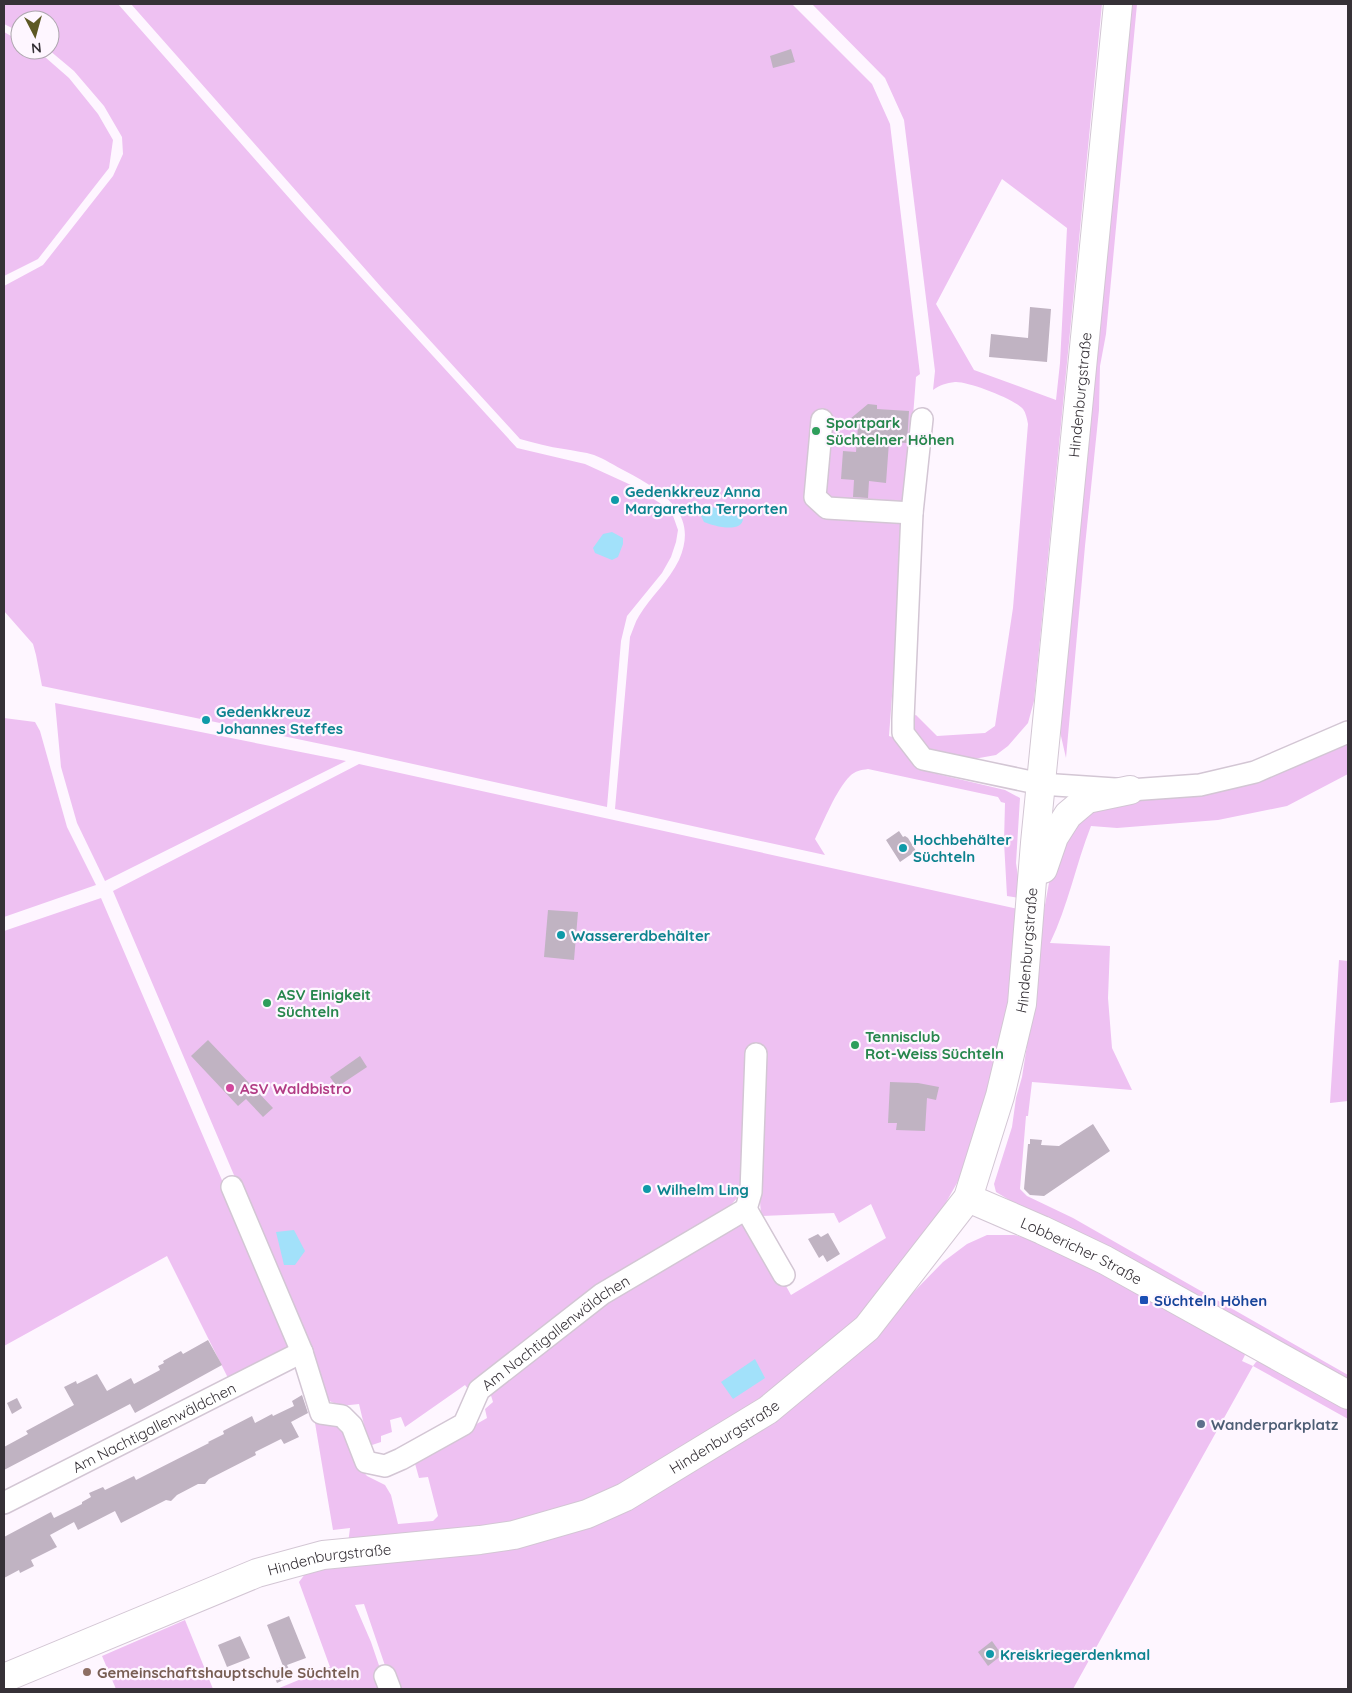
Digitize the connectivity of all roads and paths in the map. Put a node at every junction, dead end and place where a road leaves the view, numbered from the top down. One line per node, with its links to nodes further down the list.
1 (1118, 4): 6 (main road, Hindenburgstraße)
2 (922, 419): 4 (street)
3 (822, 420): 4 (street)
4 (912, 513): 6 (street)
5 (1348, 732): 7 (street)
6 (1041, 784): 7 (street); 8 (main road, Hindenburgstraße)
7 (1130, 790): 8 (main road)
8 (1030, 906): 11 (main road, Hindenburgstraße)
9 (756, 1054): 12 (street)
10 (232, 1187): 14 (street, Am Nachtigallenwäldchen)
11 (968, 1198): 15 (main road, Lobbericher Straße); 17 (main road, Hindenburgstraße)
12 (746, 1209): 13 (street); 14 (street, Am Nachtigallenwäldchen)
13 (784, 1275)
14 (302, 1352): 16 (street, Am Nachtigallenwäldchen)
15 (1348, 1395)
16 (4, 1503)
17 (4, 1678)

